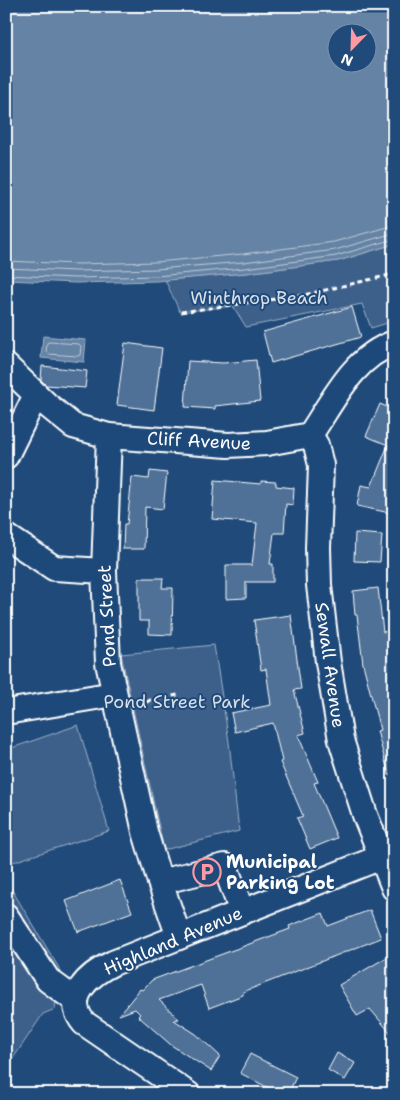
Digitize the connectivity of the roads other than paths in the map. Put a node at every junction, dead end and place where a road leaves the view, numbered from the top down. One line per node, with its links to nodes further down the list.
1 (394, 343): 4 (street)
2 (6, 366): 3 (street, Cliff Avenue)
3 (36, 395): 5 (street, Cliff Avenue); 6 (street)
4 (310, 434): 5 (street, Cliff Avenue); 11 (street, Sewall Avenue)
5 (109, 436): 8 (street, Pond Street)
6 (6, 456)
7 (6, 536): 8 (street)
8 (104, 571): 9 (street, Pond Street)
9 (114, 694): 10 (street); 12 (street, Pond Street)
10 (6, 712)
11 (387, 854): 13 (street, Sewall Avenue); 14 (street, Highland Avenue)
12 (160, 882): 14 (street); 16 (street, Pond Street)
13 (394, 888)
14 (242, 912): 16 (street, Highland Avenue)
15 (6, 916): 17 (street)
16 (179, 937): 17 (street, Highland Avenue)
17 (75, 1000): 18 (street)
18 (188, 1094)

